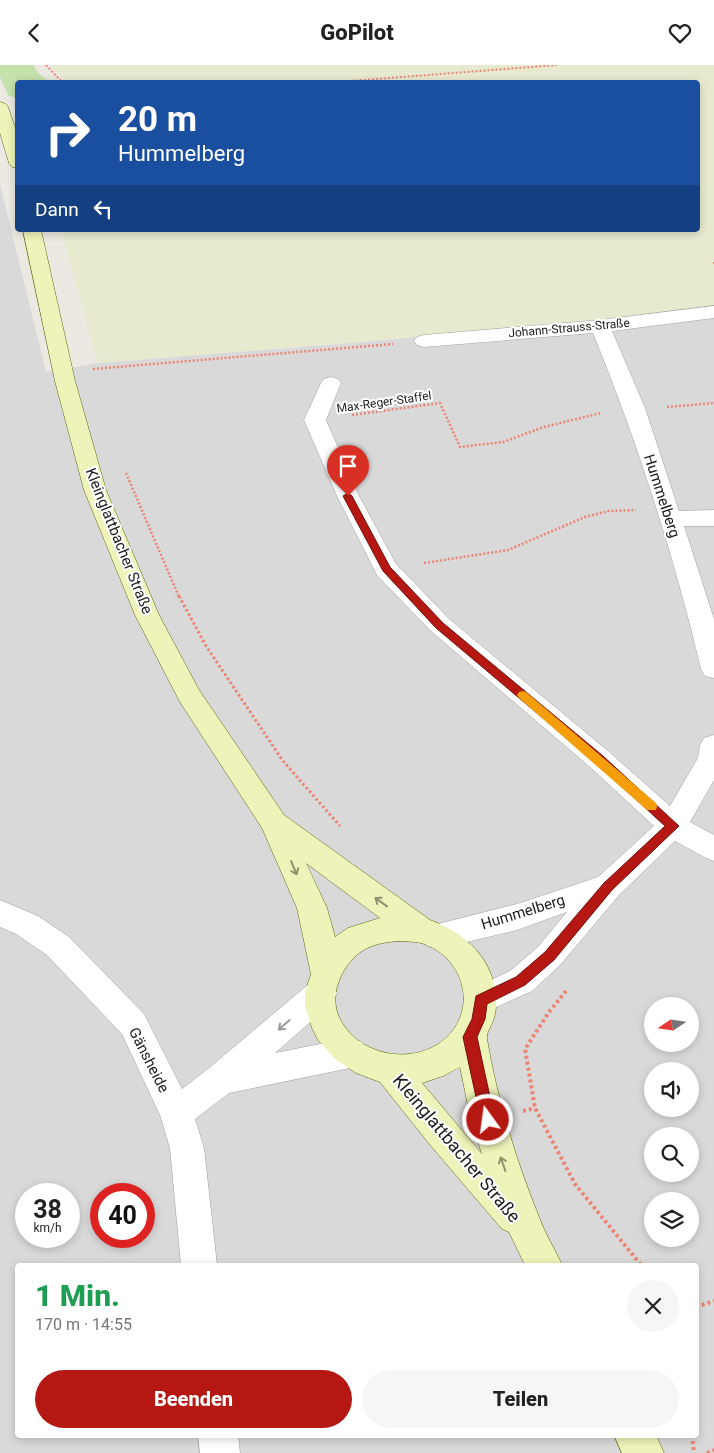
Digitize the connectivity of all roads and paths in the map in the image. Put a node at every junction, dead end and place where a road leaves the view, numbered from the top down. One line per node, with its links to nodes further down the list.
1 (46, 65): 3 (path)
2 (557, 65): 4 (path)
3 (60, 80)
4 (363, 80)
5 (0, 107): 6 (street)
6 (15, 154)
7 (32, 232): 24 (street, Kleinglattbacher Straße)
8 (714, 312): 9 (street, Johann-Strauss-Straße)
9 (600, 326): 10 (street, Johann-Strauss-Straße); 20 (street, Hummelberg)
10 (424, 341): 11 (path)
11 (95, 379)
12 (331, 383): 16 (street)
13 (714, 403): 14 (path)
14 (694, 406)
15 (602, 413): 16 (path, Max-Reger-Staffel)
16 (315, 421): 21 (street)
17 (126, 473): 26 (path)
18 (609, 511): 21 (path)
19 (714, 518): 20 (street)
20 (670, 519): 22 (street, Hummelberg)
21 (386, 569): 25 (street)
22 (714, 669)
23 (714, 745): 25 (street, Hummelberg)
24 (274, 823): 30 (street, Kleinglattbacher Straße, one-way to 24); 32 (street, Kleinglattbacher Straße, one-way to 32)
25 (673, 826): 27 (street); 28 (street, Hummelberg)
26 (346, 833)
27 (714, 849)
28 (608, 886): 30 (street, Hummelberg); 31 (street, Hummelberg)
29 (0, 913): 38 (street, Gänsheide)
30 (429, 933): 32 (street); 33 (street, Kleinglattbacher Straße)
31 (549, 956): 33 (street, Hummelberg); 42 (path)
32 (323, 983): 35 (street, Kleinglattbacher Straße); 37 (street, one-way to 37)
33 (481, 1000): 34 (street, Kleinglattbacher Straße)
34 (470, 1037): 36 (street, Kleinglattbacher Straße); 39 (street, Kleinglattbacher Straße, one-way to 34)
35 (350, 1053): 36 (street, Kleinglattbacher Straße); 37 (street)
36 (390, 1069): 39 (street, Kleinglattbacher Straße)
37 (220, 1080): 38 (street)
38 (176, 1113): 40 (street, Gänsheide)
39 (524, 1226): 41 (street, Kleinglattbacher Straße)
40 (199, 1263)
41 (543, 1263)
42 (639, 1263)
43 (714, 1301): 44 (path)
44 (699, 1306)
45 (218, 1438): 49 (street)
46 (636, 1438): 50 (street)
47 (692, 1438): 51 (path)
48 (714, 1450): 52 (path)
49 (220, 1453)
50 (644, 1453)
51 (694, 1453)
52 (706, 1453)

